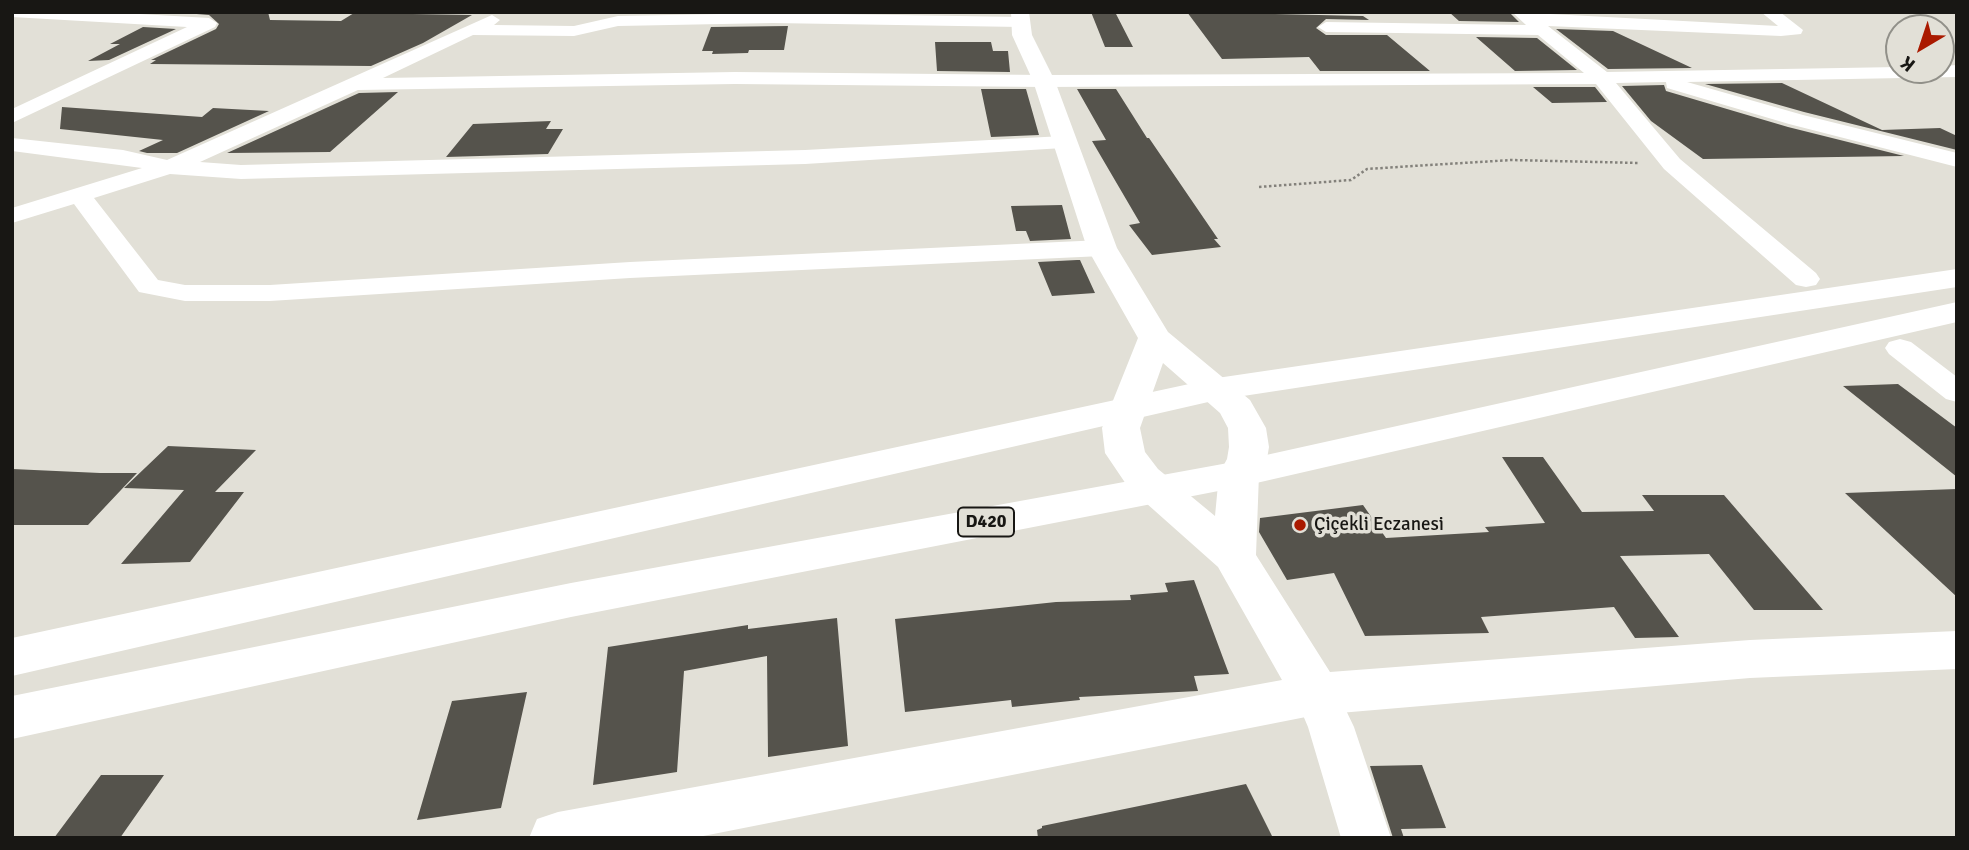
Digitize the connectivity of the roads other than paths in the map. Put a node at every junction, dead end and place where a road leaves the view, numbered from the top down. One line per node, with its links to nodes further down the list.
1 (12, 12): 16 (street)
2 (506, 12): 9 (street)
3 (1311, 12): 8 (street)
4 (1769, 12): 7 (street)
5 (775, 15): 6 (street); 9 (street)
6 (1021, 17): 14 (main road)
7 (1530, 21): 8 (street); 13 (street)
8 (1326, 27): 10 (street)
9 (473, 30): 15 (street)
10 (1338, 43)
11 (1957, 71): 12 (street)
12 (1651, 76): 13 (street); 19 (street)
13 (1601, 77): 14 (street); 25 (street)
14 (1044, 81): 15 (street); 17 (main road)
15 (355, 84): 20 (street)
16 (12, 117)
17 (1063, 142): 20 (street); 23 (main road)
18 (12, 144): 20 (street)
19 (1957, 160)
20 (169, 167): 21 (street)
21 (80, 196): 22 (street); 23 (street)
22 (12, 216)
23 (1102, 248): 27 (main road)
24 (1957, 278): 29 (main road)
25 (1806, 279)
26 (1957, 312): 32 (main road, D420)
27 (1155, 338): 29 (main road); 31 (main road)
28 (1900, 348): 30 (street)
29 (1217, 388): 31 (main road); 32 (main road)
30 (1957, 392)
31 (1131, 407): 33 (main road); 36 (main road)
32 (1239, 474): 33 (main road, D420); 34 (main road)
33 (1157, 490): 34 (main road); 38 (main road, D420)
34 (1234, 556): 37 (main road)
35 (1957, 650): 37 (main road)
36 (12, 657)
37 (1316, 694): 39 (main road); 40 (street)
38 (12, 718)
39 (558, 838)
40 (1366, 838)

